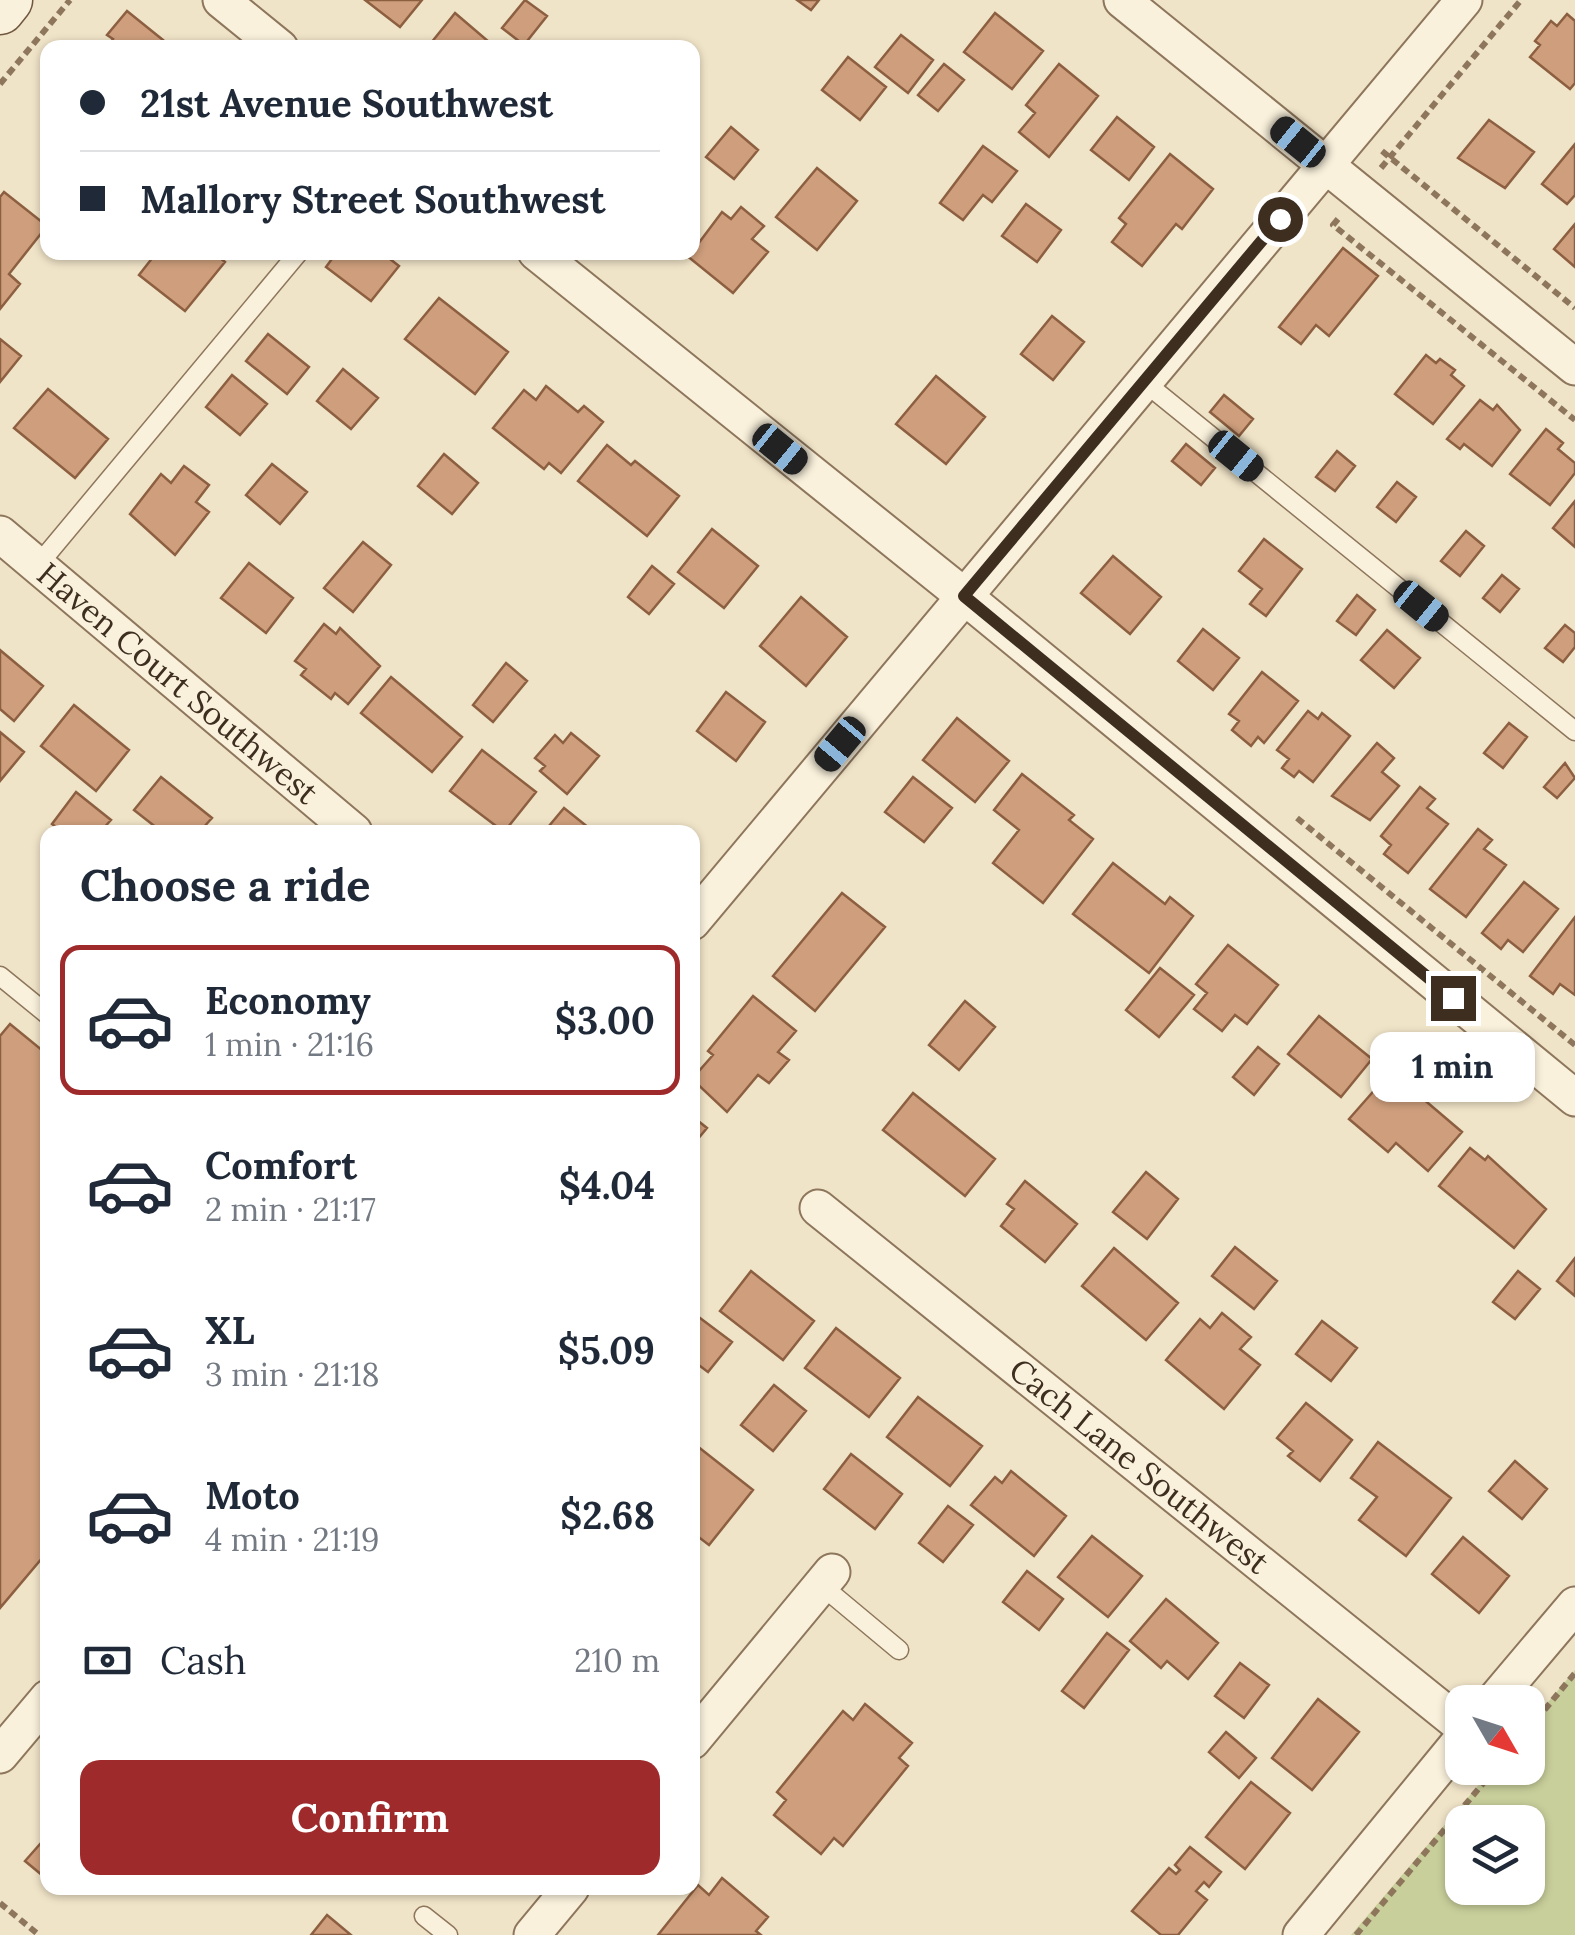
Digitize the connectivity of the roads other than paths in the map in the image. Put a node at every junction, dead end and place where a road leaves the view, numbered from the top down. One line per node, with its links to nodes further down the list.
1 (8, 0): 5 (main road)
2 (221, 0): 6 (street)
3 (1464, 0): 7 (street)
4 (1128, 2): 7 (street)
5 (0, 10)
6 (270, 40)
7 (1326, 164): 10 (street); 11 (street)
8 (292, 260): 13 (lane)
9 (546, 260): 14 (street)
10 (1575, 367)
11 (1144, 381): 14 (street); 15 (lane)
12 (0, 534): 13 (street, Haven Court Southwest)
13 (38, 565): 16 (street, Haven Court Southwest)
14 (964, 596): 17 (street); 20 (street)
15 (1575, 732)
16 (346, 825)
17 (700, 912)
18 (0, 976): 19 (lane)
19 (40, 1008)
20 (1575, 1098)
21 (818, 1208): 27 (street, Cach Lane Southwest)
22 (827, 1579): 24 (lane); 28 (street)
23 (1575, 1605): 25 (street)
24 (900, 1650)
25 (1507, 1685)
26 (40, 1708): 29 (street)
27 (1445, 1712)
28 (700, 1731)
29 (0, 1755)
30 (1445, 1761): 35 (street)
31 (565, 1895): 34 (street)
32 (424, 1916): 33 (lane)
33 (448, 1935)
34 (532, 1935)
35 (1301, 1935)

